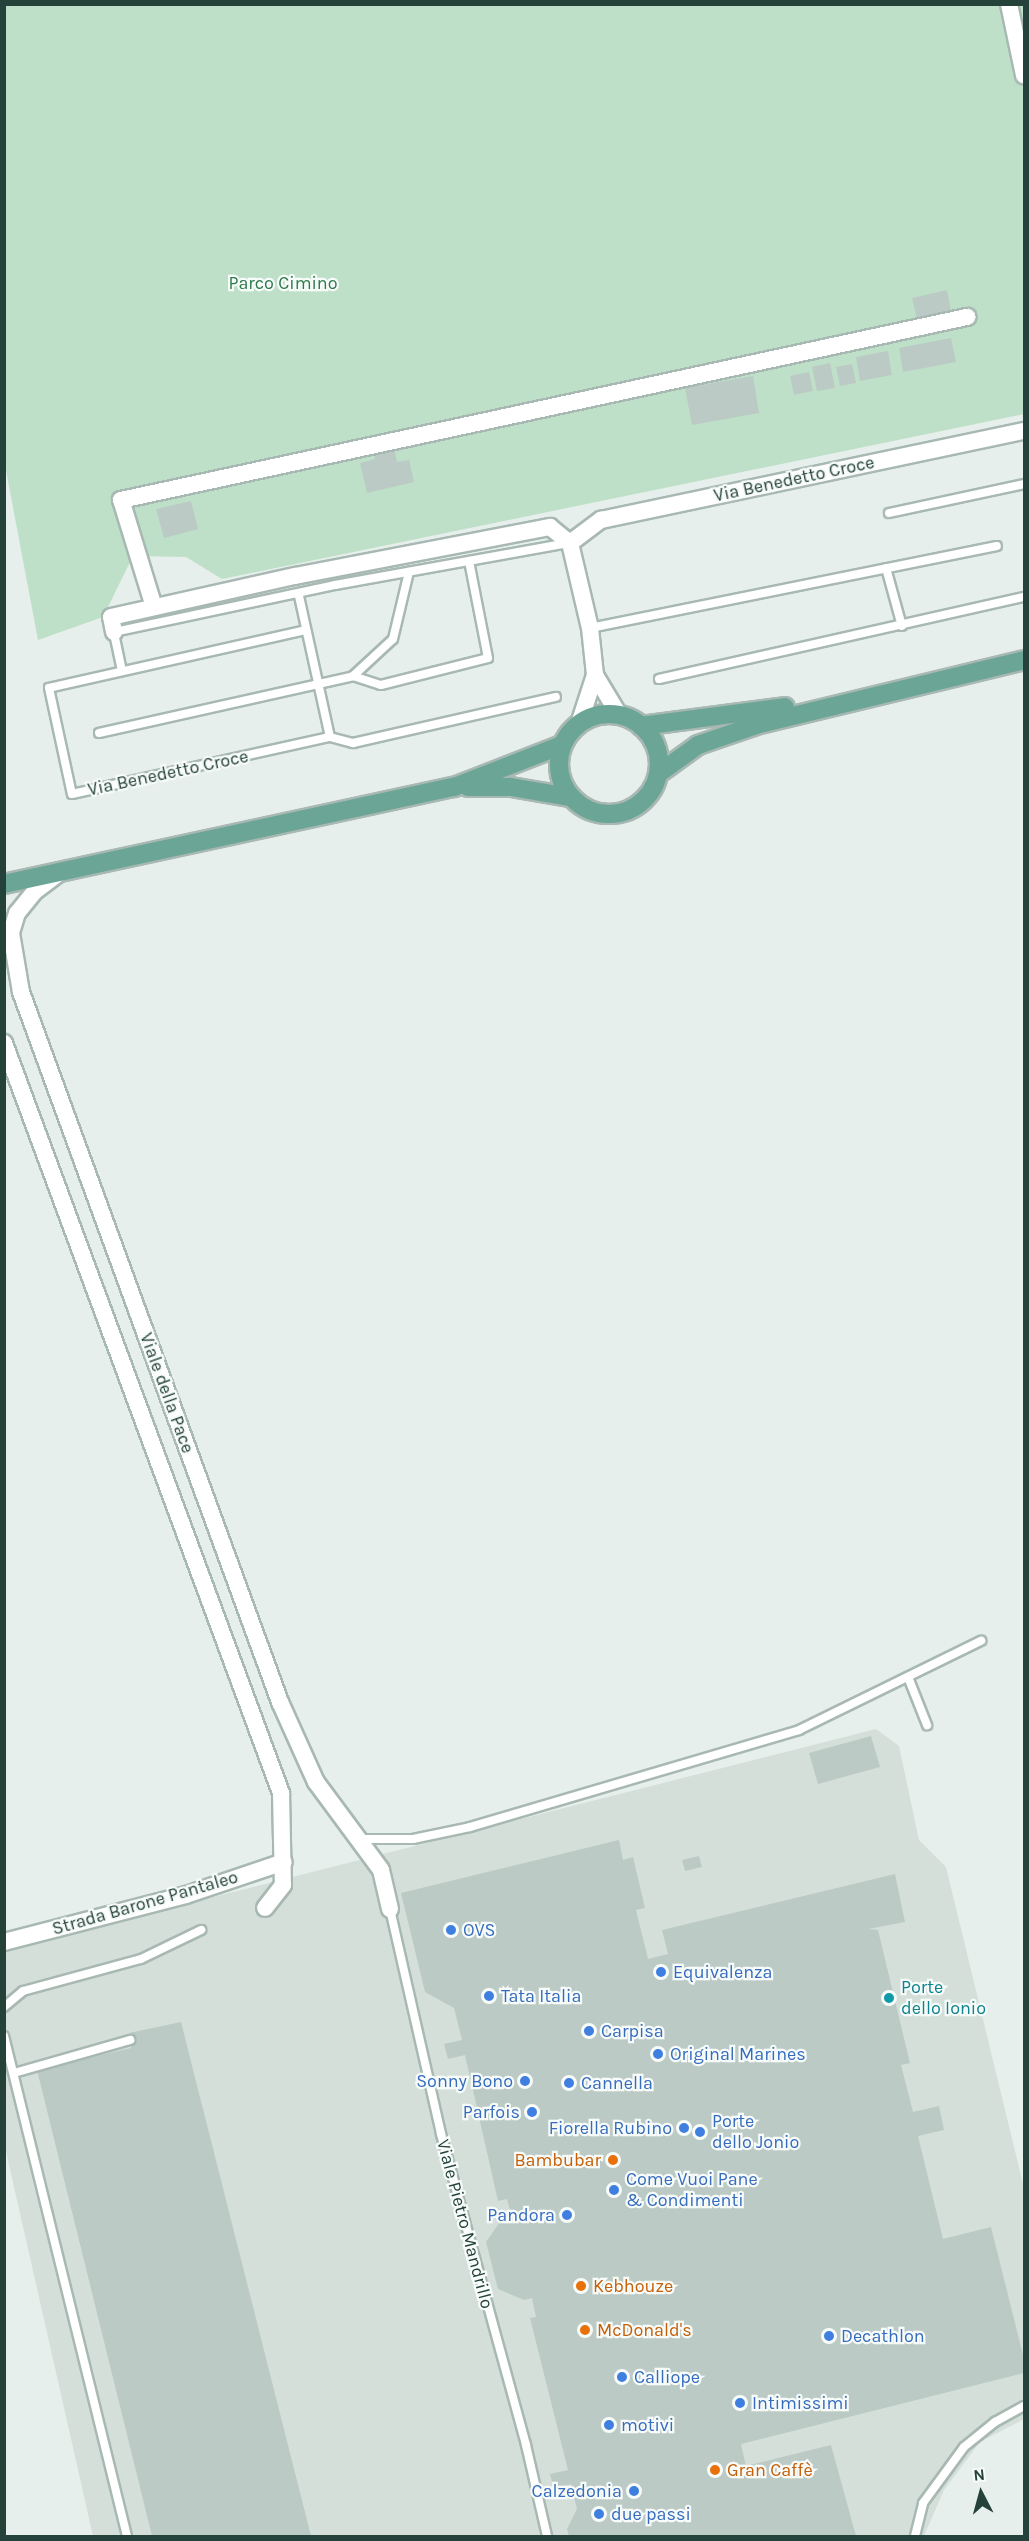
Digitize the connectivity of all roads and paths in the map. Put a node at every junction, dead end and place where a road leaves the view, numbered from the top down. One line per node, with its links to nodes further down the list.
1 (1009, 4): 2 (street)
2 (1024, 75)
3 (967, 317): 14 (street)
4 (1024, 431): 7 (street, Via Benedetto Croce)
5 (1024, 484): 6 (lane)
6 (889, 513)
7 (570, 543): 9 (lane); 14 (street); 16 (street)
8 (997, 546): 10 (lane)
9 (469, 561): 11 (lane); 22 (lane)
10 (886, 568): 15 (lane); 16 (lane)
11 (409, 572): 12 (lane); 22 (lane)
12 (299, 596): 17 (lane); 18 (lane)
13 (1024, 597): 15 (lane)
14 (154, 607): 18 (street)
15 (902, 626): 23 (lane)
16 (590, 628): 21 (street)
17 (306, 630): 20 (lane, Via Benedetto Croce); 24 (lane)
18 (114, 632): 20 (lane)
19 (1024, 660): 25 (main road)
20 (122, 672): 31 (lane, Via Benedetto Croce)
21 (595, 675): 27 (street); 28 (street)
22 (353, 676): 24 (lane)
23 (659, 679)
24 (319, 685): 30 (lane); 31 (lane)
25 (875, 694): 29 (main road); 33 (main road)
26 (556, 696): 31 (lane, Via Benedetto Croce)
27 (619, 715): 28 (main road); 29 (main road)
28 (579, 724): 32 (main road)
29 (641, 726): 33 (main road)
30 (99, 733)
31 (330, 737)
32 (562, 745): 34 (main road); 35 (main road)
33 (658, 774): 35 (main road)
34 (454, 787): 35 (main road); 36 (main road)
35 (570, 797)
36 (59, 872): 37 (main road); 42 (street, Viale della Pace)
37 (4, 884)
38 (4, 1043): 43 (street, Viale della Pace)
39 (981, 1641): 40 (lane)
40 (908, 1677): 41 (lane); 42 (lane)
41 (927, 1725)
42 (355, 1839): 45 (street, Viale della Pace)
43 (284, 1862): 44 (street, Viale della Pace); 47 (street, Strada Barone Pantaleo)
44 (265, 1908)
45 (390, 1909): 54 (lane, Viale Pietro Mandrillo)
46 (201, 1930): 48 (lane)
47 (4, 1942)
48 (4, 2007)
49 (4, 2036): 51 (lane)
50 (130, 2040): 51 (lane)
51 (14, 2073): 53 (lane)
52 (1024, 2406): 55 (lane)
53 (127, 2536)
54 (547, 2536)
55 (915, 2536)

